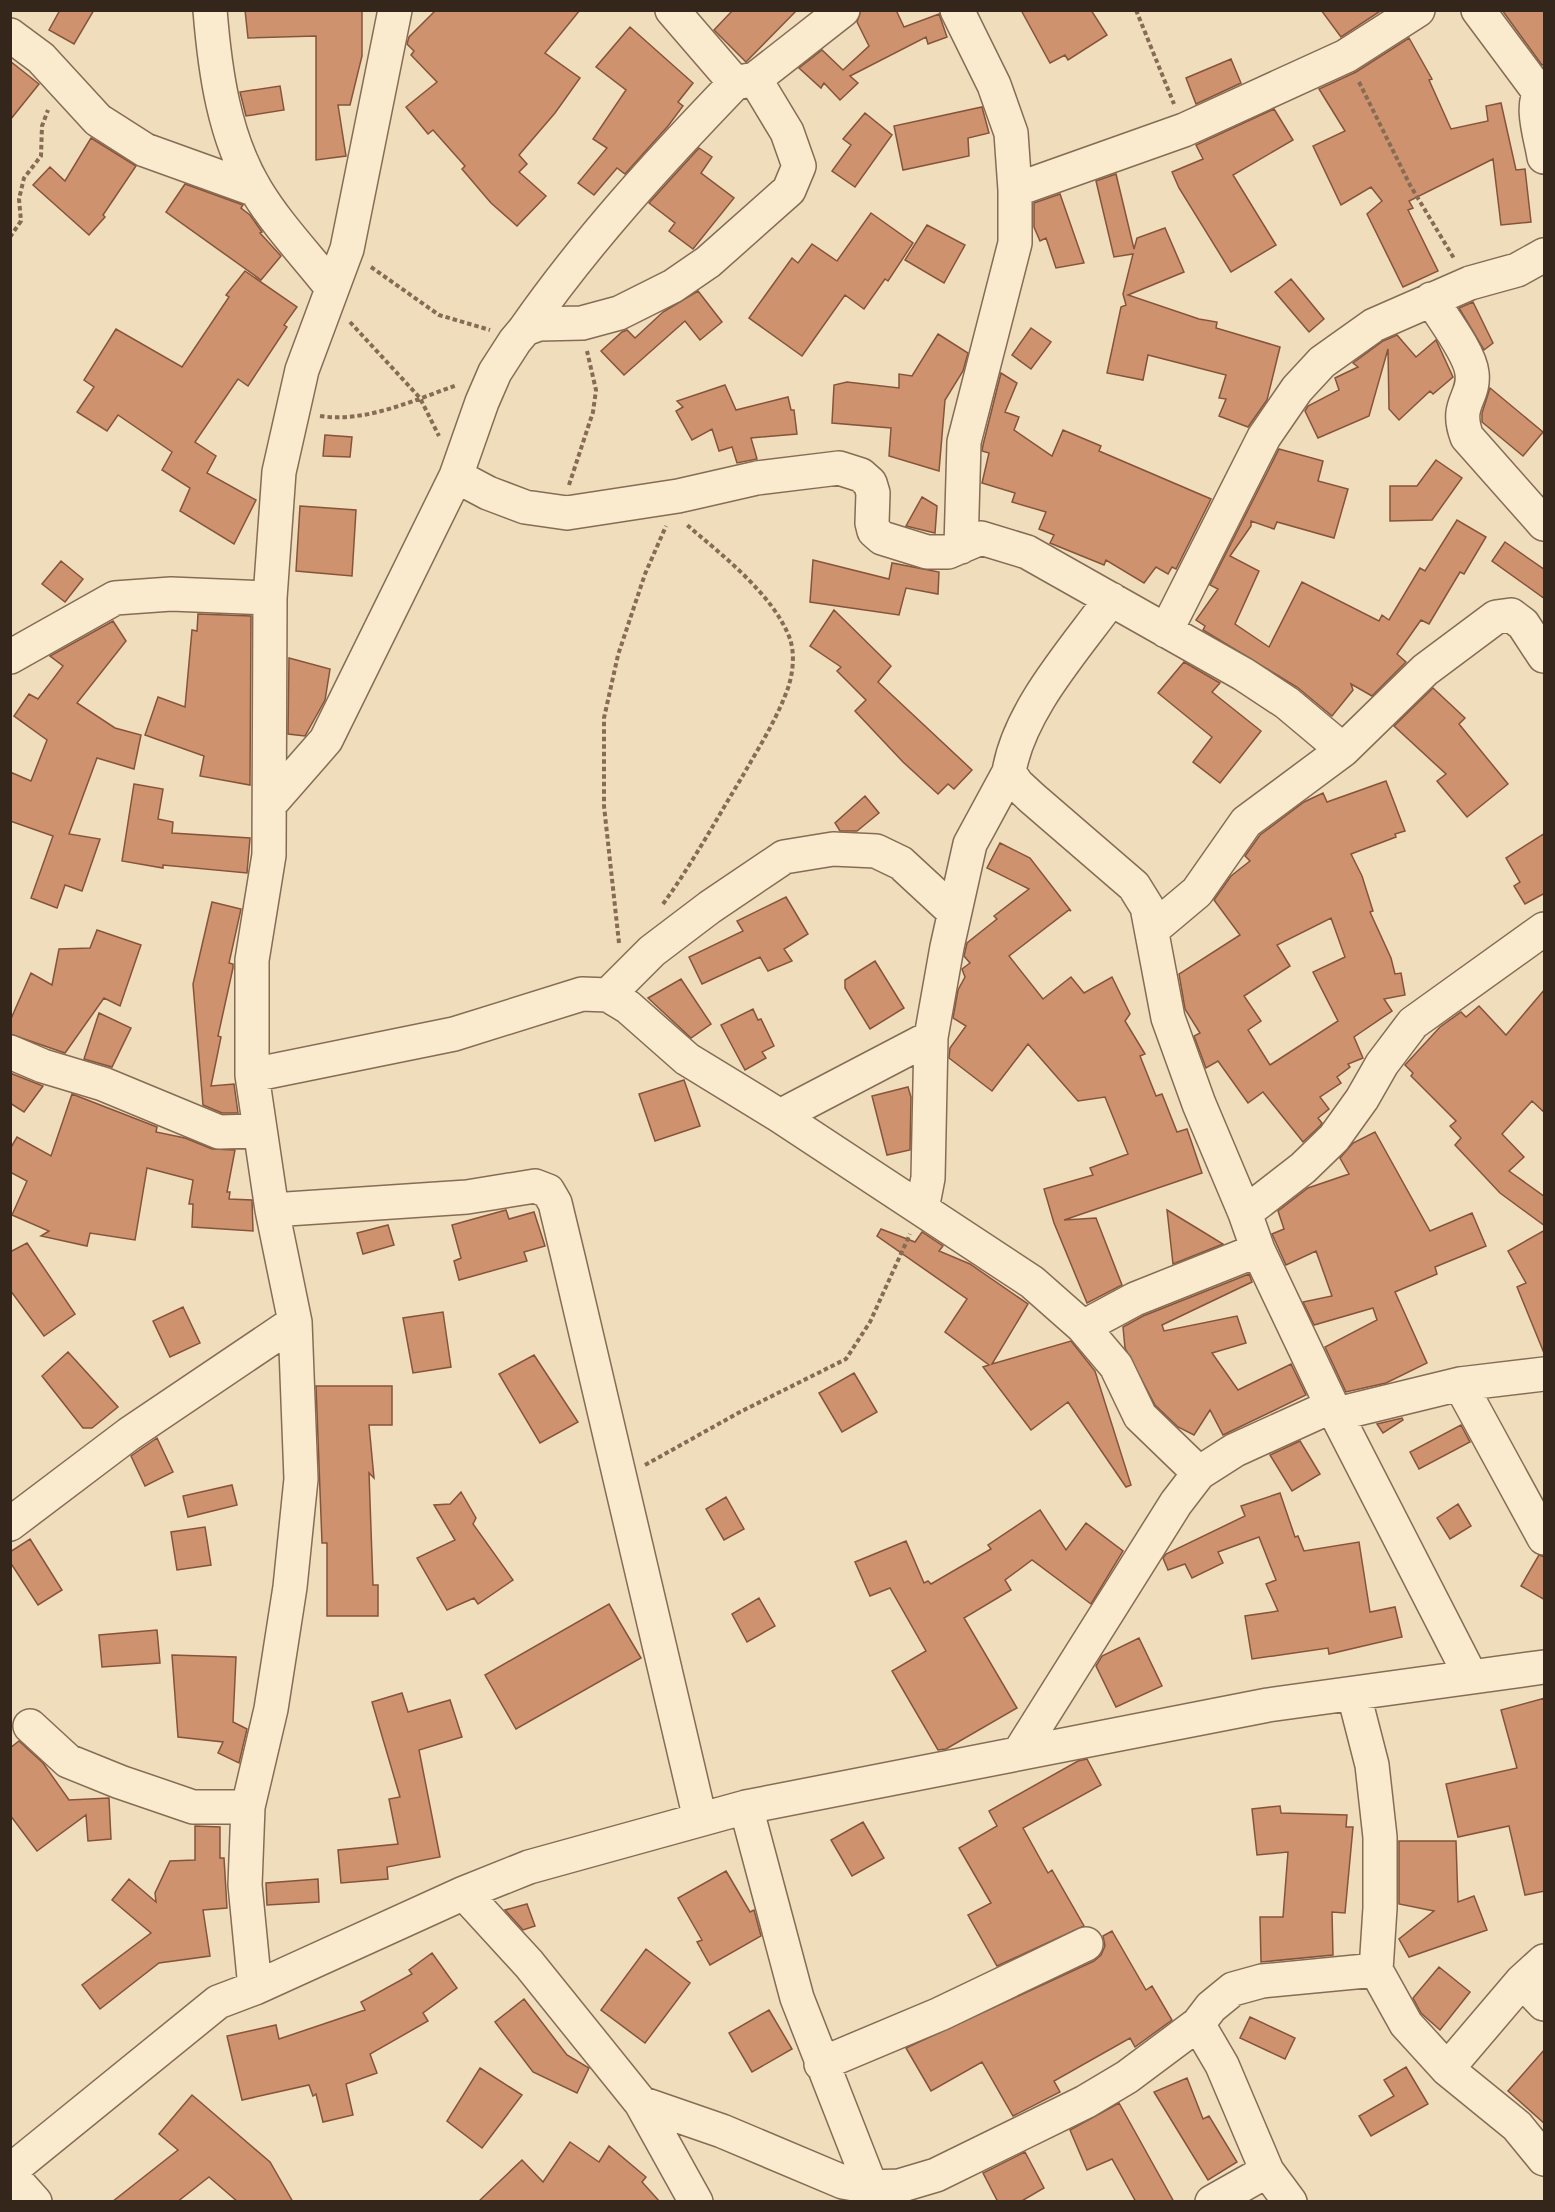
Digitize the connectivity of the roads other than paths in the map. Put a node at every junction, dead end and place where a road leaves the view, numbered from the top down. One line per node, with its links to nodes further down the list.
1 (210, 10): 12 (street)
2 (395, 10): 15 (street)
3 (672, 10): 9 (street)
4 (843, 10): 9 (street)
5 (957, 10): 13 (street)
6 (1419, 10): 13 (street)
7 (1478, 10): 10 (street)
8 (10, 35): 12 (street)
9 (745, 81): 17 (street); 17 (street)
10 (1542, 89): 11 (street)
11 (1545, 157)
12 (256, 190): 15 (street)
13 (1015, 190): 20 (street)
14 (1545, 255): 16 (street)
15 (330, 294): 21 (street)
16 (1431, 299): 19 (street); 23 (street)
17 (520, 335): 18 (street)
18 (456, 476): 20 (street); 28 (street)
19 (1542, 516)
20 (961, 547): 22 (street)
21 (270, 598): 25 (street); 28 (street)
22 (1111, 599): 23 (street); 27 (street)
23 (1166, 631): 26 (street)
24 (1545, 656): 26 (street)
25 (10, 657)
26 (1343, 750): 30 (street)
27 (1009, 772): 29 (street); 30 (street)
28 (271, 803): 35 (street)
29 (954, 912): 32 (street); 33 (street)
30 (1153, 929): 40 (street)
31 (1541, 937): 40 (street)
32 (616, 987): 35 (street); 36 (street)
33 (931, 1037): 36 (street); 38 (street)
34 (10, 1052): 37 (street)
35 (252, 1075): 37 (street)
36 (780, 1116): 38 (street)
37 (259, 1131): 39 (street)
38 (922, 1209): 43 (street)
39 (273, 1210): 42 (street); 57 (street)
40 (1245, 1212): 41 (street)
41 (1258, 1250): 43 (street); 46 (street)
42 (295, 1322): 48 (street); 56 (street)
43 (1083, 1327): 47 (street)
44 (1545, 1374): 45 (street)
45 (1460, 1384): 46 (street); 49 (street)
46 (1334, 1410): 47 (street); 51 (street)
47 (1198, 1473): 54 (street)
48 (10, 1524)
49 (1545, 1538)
50 (1545, 1667): 51 (street)
51 (1470, 1675): 52 (street)
52 (1354, 1695): 54 (street); 60 (street)
53 (30, 1726): 56 (street)
54 (1019, 1753): 55 (street)
55 (746, 1806): 57 (street); 65 (street)
56 (248, 1807): 62 (street)
57 (700, 1819): 58 (street)
58 (464, 1893): 62 (street); 67 (street)
59 (1086, 1944): 65 (street)
60 (1376, 1970): 64 (street); 66 (street)
61 (1533, 1971): 63 (street); 66 (street)
62 (255, 1988): 70 (street)
63 (1545, 2004)
64 (1198, 2024): 69 (street); 71 (street)
65 (821, 2064): 71 (street)
66 (1447, 2069): 68 (street)
67 (641, 2103): 71 (street); 73 (street)
68 (1545, 2159)
69 (1267, 2170): 74 (street); 75 (street)
70 (10, 2173): 72 (street)
71 (871, 2187)
72 (36, 2202)
73 (696, 2202)
74 (1212, 2202)
75 (1290, 2202)

